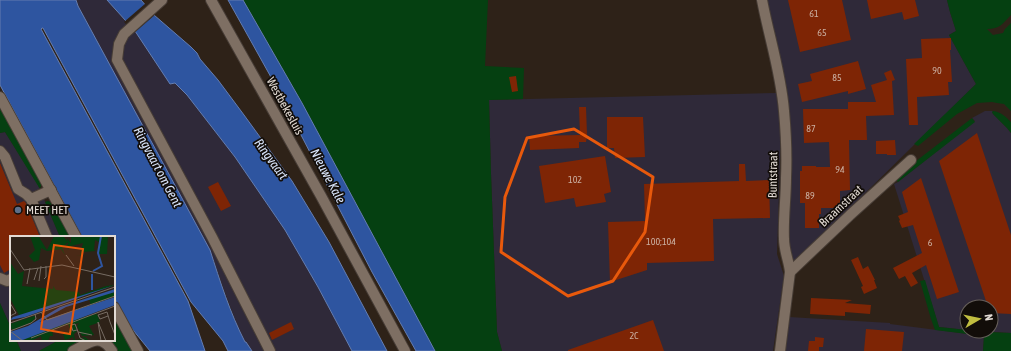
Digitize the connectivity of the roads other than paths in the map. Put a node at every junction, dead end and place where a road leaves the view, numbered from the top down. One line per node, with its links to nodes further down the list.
1 (162, 0): 18 (street)
2 (211, 0): 19 (street, Westbekesluis)
3 (762, 0): 11 (street, Buntstraat)
4 (0, 97): 7 (street)
5 (0, 151): 8 (street)
6 (911, 160): 11 (street, Braamstraat)
7 (51, 190): 8 (street); 10 (street)
8 (31, 199): 9 (street)
9 (47, 236)
10 (75, 236)
11 (790, 272): 20 (street, Buntstraat)
12 (0, 278): 13 (street)
13 (10, 280)
14 (115, 309): 17 (street)
15 (73, 351): 16 (street)
16 (112, 351)
17 (138, 351)
18 (270, 351)
19 (405, 351)
20 (780, 351)

